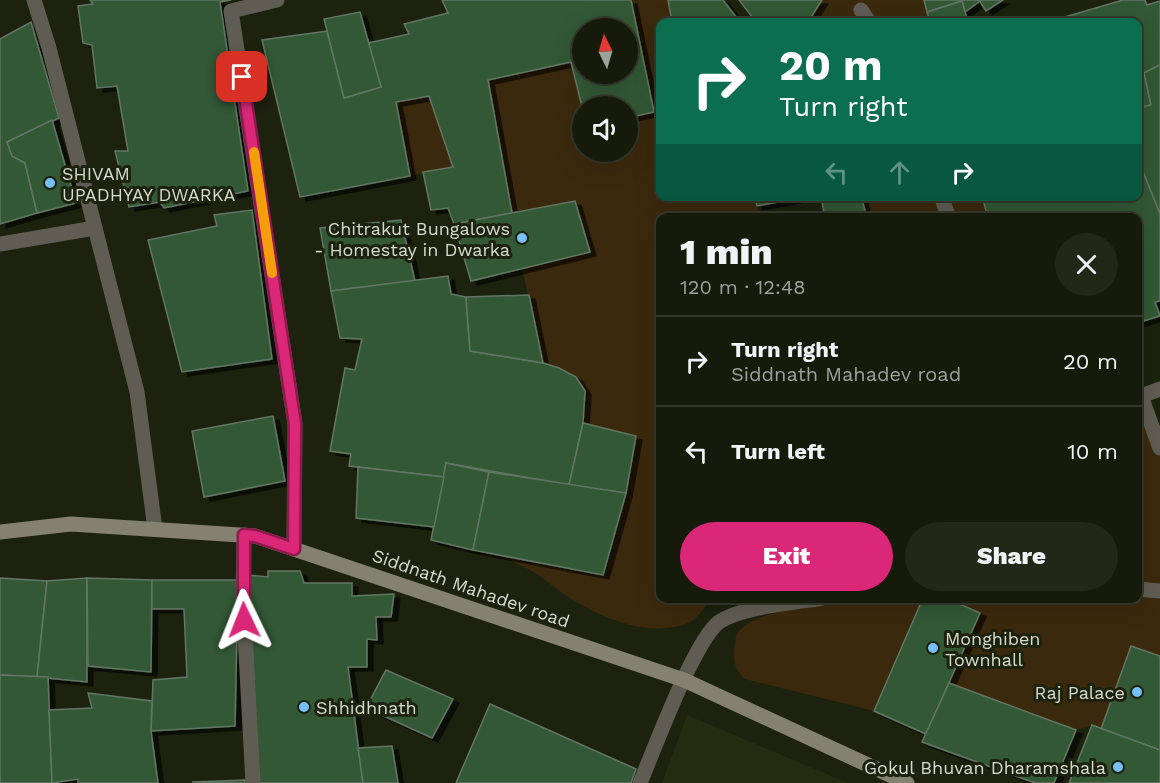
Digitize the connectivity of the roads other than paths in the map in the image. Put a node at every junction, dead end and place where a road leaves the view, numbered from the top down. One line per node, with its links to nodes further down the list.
1 (34, 0): 3 (street)
2 (277, 0): 12 (street)
3 (95, 228): 4 (street); 9 (street)
4 (0, 244)
5 (1160, 388): 6 (street)
6 (1142, 395)
7 (1142, 403): 8 (street)
8 (1160, 448)
9 (155, 529): 10 (main road, Siddnath Mahadev road); 11 (main road, Siddnath Mahadev road)
10 (0, 532)
11 (244, 535): 12 (main road, Siddnath Mahadev road); 17 (street)
12 (294, 549): 16 (main road, Siddnath Mahadev road)
13 (1142, 589): 14 (street)
14 (1160, 591)
15 (794, 603): 16 (street)
16 (684, 680): 18 (street); 19 (main road, Siddnath Mahadev road)
17 (253, 783)
18 (640, 783)
19 (908, 783)

